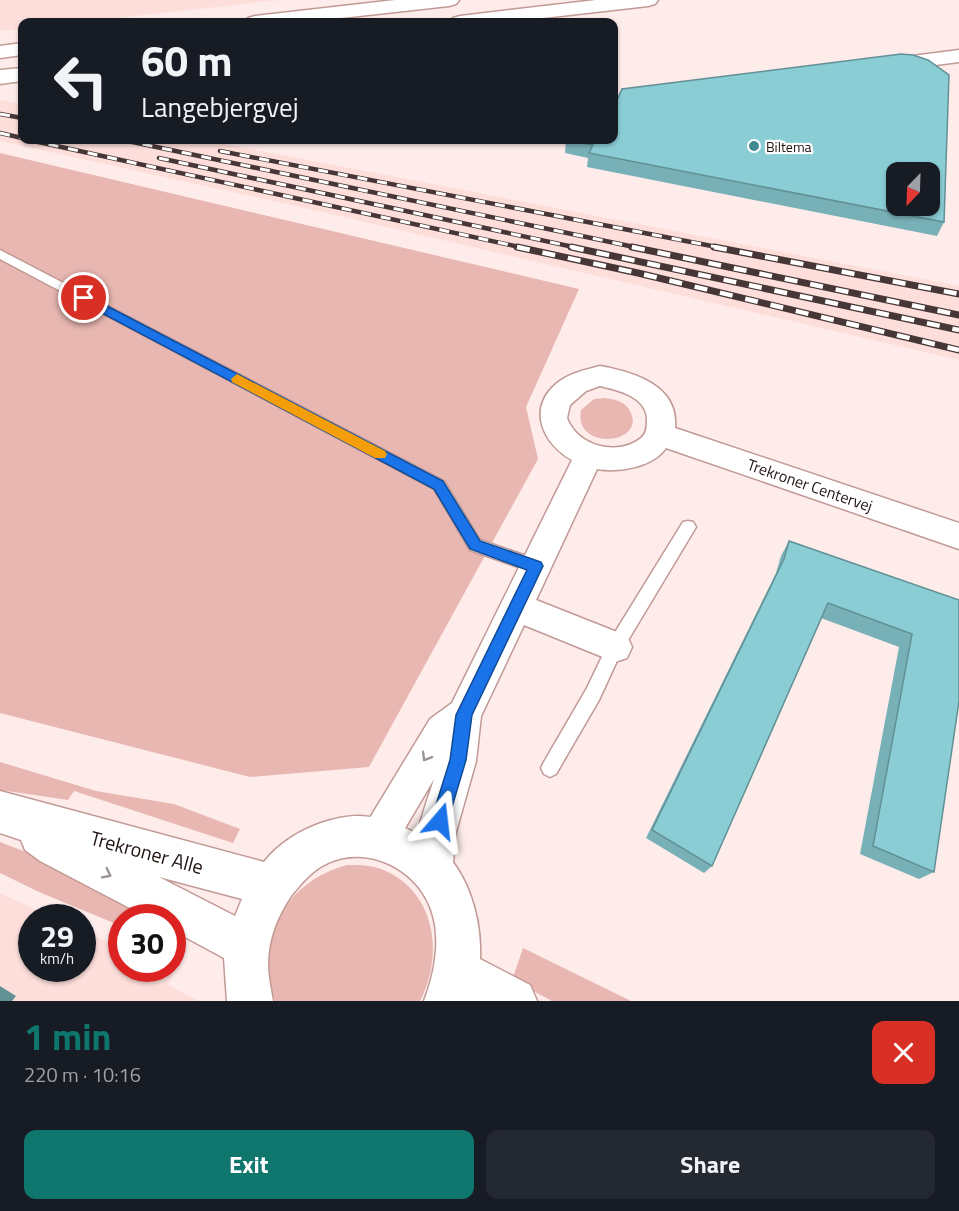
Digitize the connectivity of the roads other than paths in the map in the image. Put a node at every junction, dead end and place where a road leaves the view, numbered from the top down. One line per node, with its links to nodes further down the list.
1 (449, 0): 3 (main road)
2 (648, 0): 4 (main road)
3 (290, 18)
4 (494, 18)
5 (18, 50): 6 (main road)
6 (0, 52)
7 (959, 56): 8 (street)
8 (865, 68)
9 (18, 76): 10 (main road)
10 (0, 78)
11 (0, 254): 16 (lane)
12 (660, 434): 13 (street); 13 (street); 15 (street, Trekroner Centervej)
13 (589, 456): 16 (street)
14 (688, 527): 18 (lane)
15 (959, 536)
16 (536, 566): 17 (street)
17 (516, 607): 18 (street); 19 (street)
18 (615, 647): 20 (lane)
19 (464, 715): 22 (street, one-way to 22); 23 (street)
20 (550, 768)
21 (11, 816): 24 (main road, Trekroner Alle); 25 (main road, Trekroner Alle, one-way to 25)
22 (378, 838): 23 (main road); 24 (main road)
23 (433, 872): 26 (main road)
24 (271, 885): 25 (main road)
25 (246, 945): 27 (main road)
26 (451, 986): 28 (main road)
27 (250, 1001)
28 (514, 1001)

